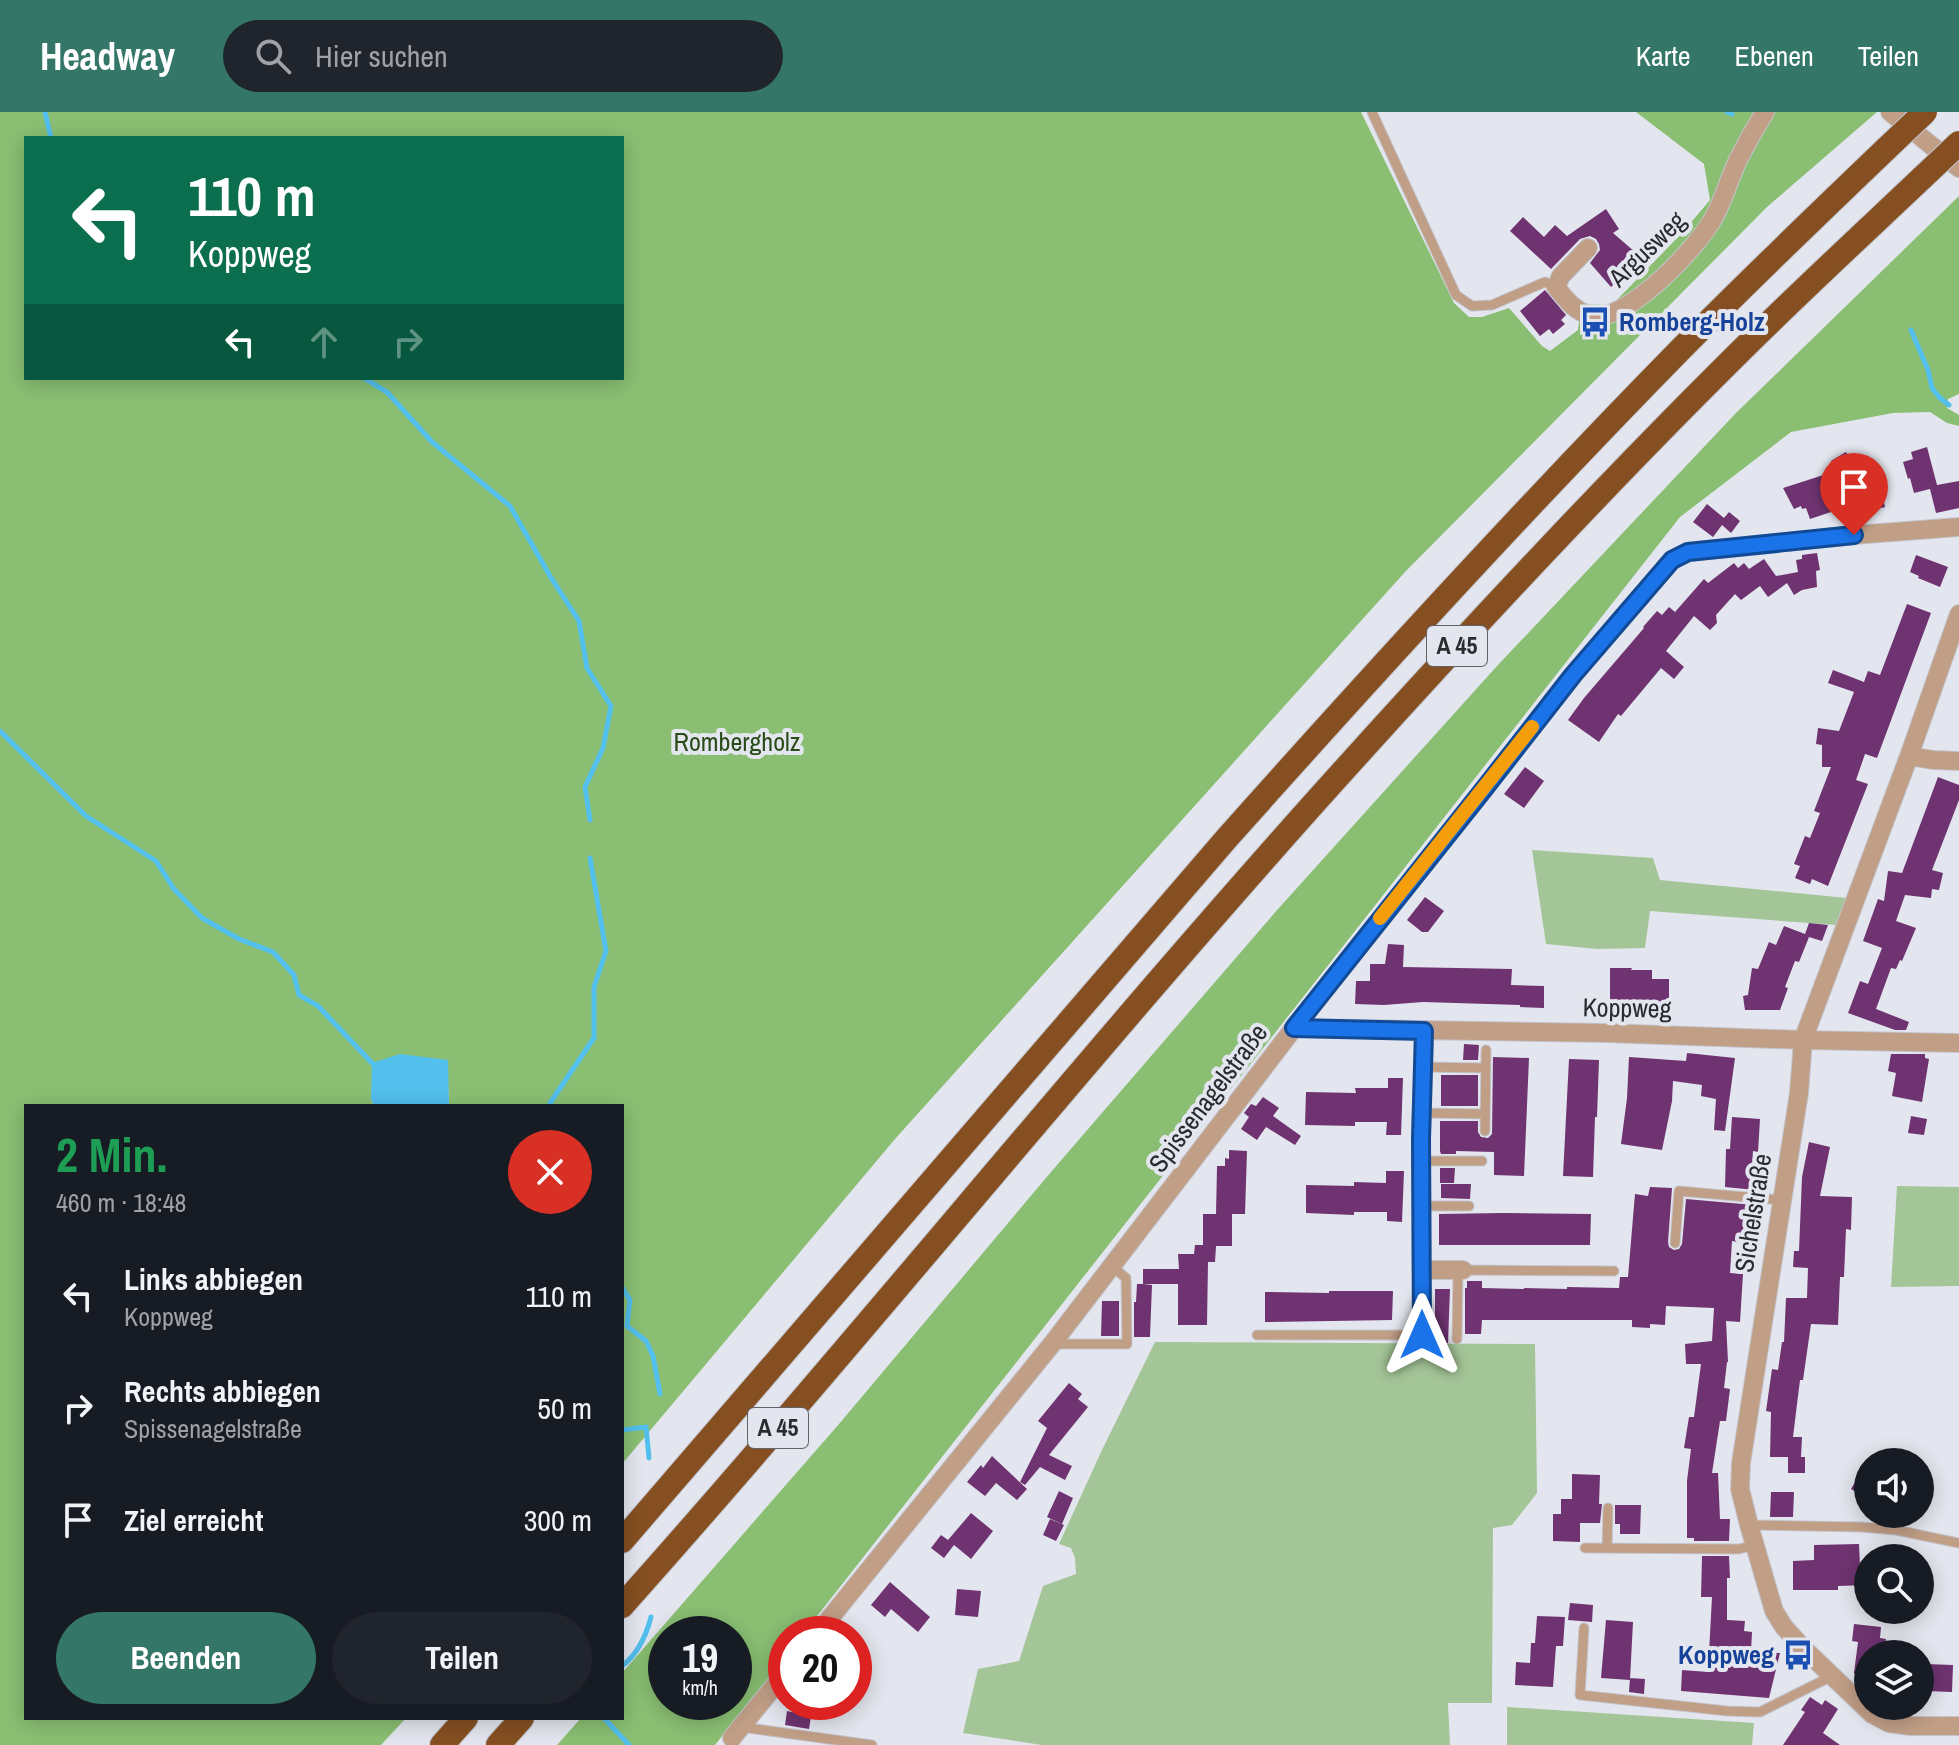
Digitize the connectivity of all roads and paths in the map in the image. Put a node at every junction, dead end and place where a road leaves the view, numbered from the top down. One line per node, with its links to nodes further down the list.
1 (1372, 112): 8 (lane)
2 (1765, 112): 8 (street, Argusweg)
3 (1890, 112): 6 (street)
4 (1925, 112): 39 (highway, A 45, bridge)
5 (1959, 143): 44 (highway, A 45, bridge)
6 (1959, 168)
7 (1588, 248): 8 (street, Argusweg)
8 (1556, 287)
9 (1959, 527): 13 (street, Spissenagelstraße)
10 (1959, 614): 11 (street, Sichelstraße)
11 (1909, 756): 12 (street); 15 (street, Sichelstraße)
12 (1959, 761)
13 (1294, 1028): 14 (street, Koppweg); 29 (street, Spissenagelstraße)
14 (1424, 1031): 15 (street, Koppweg); 18 (street)
15 (1803, 1040): 16 (street, Koppweg); 25 (street, Sichelstraße)
16 (1959, 1043)
17 (1486, 1050): 19 (lane)
18 (1423, 1067): 19 (lane); 20 (street)
19 (1486, 1068): 21 (lane)
20 (1421, 1113): 21 (lane); 23 (street)
21 (1485, 1114): 22 (lane)
22 (1485, 1131)
23 (1421, 1161): 24 (lane); 26 (street)
24 (1482, 1161)
25 (1781, 1200): 28 (lane); 38 (street, Sichelstraße)
26 (1421, 1206): 27 (lane); 30 (street)
27 (1469, 1206)
28 (1675, 1243)
29 (1113, 1267): 36 (street, Spissenagelstraße); 36 (lane)
30 (1422, 1270): 31 (street); 33 (street)
31 (1460, 1270): 32 (lane); 35 (lane)
32 (1614, 1271)
33 (1422, 1305): 34 (lane)
34 (1257, 1335)
35 (1457, 1339)
36 (1052, 1344): 45 (street, Spissenagelstraße)
37 (1608, 1508): 43 (lane)
38 (1749, 1525): 40 (lane); 41 (street, Sichelstraße)
39 (624, 1539)
40 (1959, 1543)
41 (1755, 1545): 43 (lane); 47 (street, Sichelstraße)
42 (1585, 1548): 43 (lane)
43 (1607, 1548)
44 (624, 1604)
45 (832, 1616)
46 (1584, 1628): 47 (lane)
47 (1832, 1676): 51 (street, Sichelstraße)
48 (768, 1694): 52 (street)
49 (464, 1720): 53 (highway)
50 (520, 1720): 54 (highway)
51 (1959, 1726)
52 (734, 1736): 55 (lane)
53 (442, 1745)
54 (498, 1745)
55 (872, 1745)

